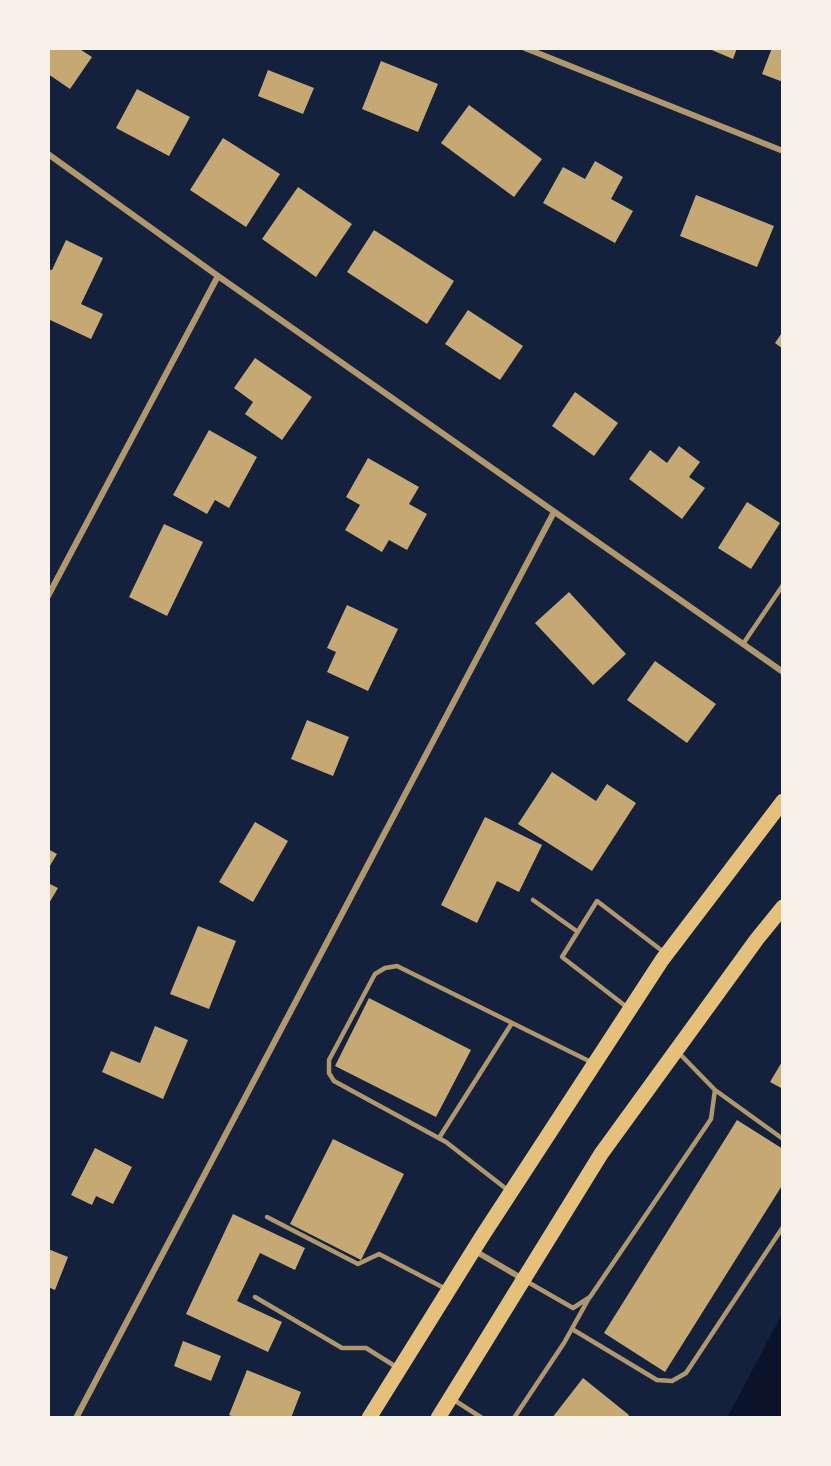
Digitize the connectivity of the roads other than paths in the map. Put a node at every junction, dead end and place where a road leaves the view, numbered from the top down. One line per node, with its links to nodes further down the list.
1 (525, 48): 2 (street)
2 (783, 151)
3 (48, 154): 4 (street)
4 (218, 276): 5 (street); 7 (street)
5 (554, 512): 8 (street); 33 (street)
6 (783, 585): 8 (lane)
7 (48, 596)
8 (743, 644): 9 (street)
9 (783, 672)
10 (783, 801): 14 (main road)
11 (533, 900): 13 (lane)
12 (783, 907): 17 (main road)
13 (578, 932): 14 (lane); 15 (lane)
14 (666, 954): 15 (main road)
15 (630, 1009): 18 (main road)
16 (512, 1023): 18 (lane); 20 (lane); 20 (lane)
17 (676, 1050): 19 (lane); 26 (main road)
18 (595, 1063): 22 (main road)
19 (716, 1090): 21 (lane); 29 (lane)
20 (439, 1138): 22 (lane)
21 (783, 1139)
22 (511, 1193): 25 (main road)
23 (267, 1217): 27 (lane)
24 (783, 1227): 30 (lane)
25 (474, 1250): 26 (street); 27 (main road)
26 (524, 1279): 29 (lane); 32 (main road)
27 (449, 1290): 31 (main road)
28 (255, 1297): 31 (lane)
29 (590, 1297): 30 (lane)
30 (572, 1329): 37 (lane)
31 (400, 1369): 34 (main road)
32 (450, 1398): 35 (main road); 36 (lane)
33 (76, 1418)
34 (369, 1418)
35 (438, 1418)
36 (482, 1418)
37 (514, 1418)

